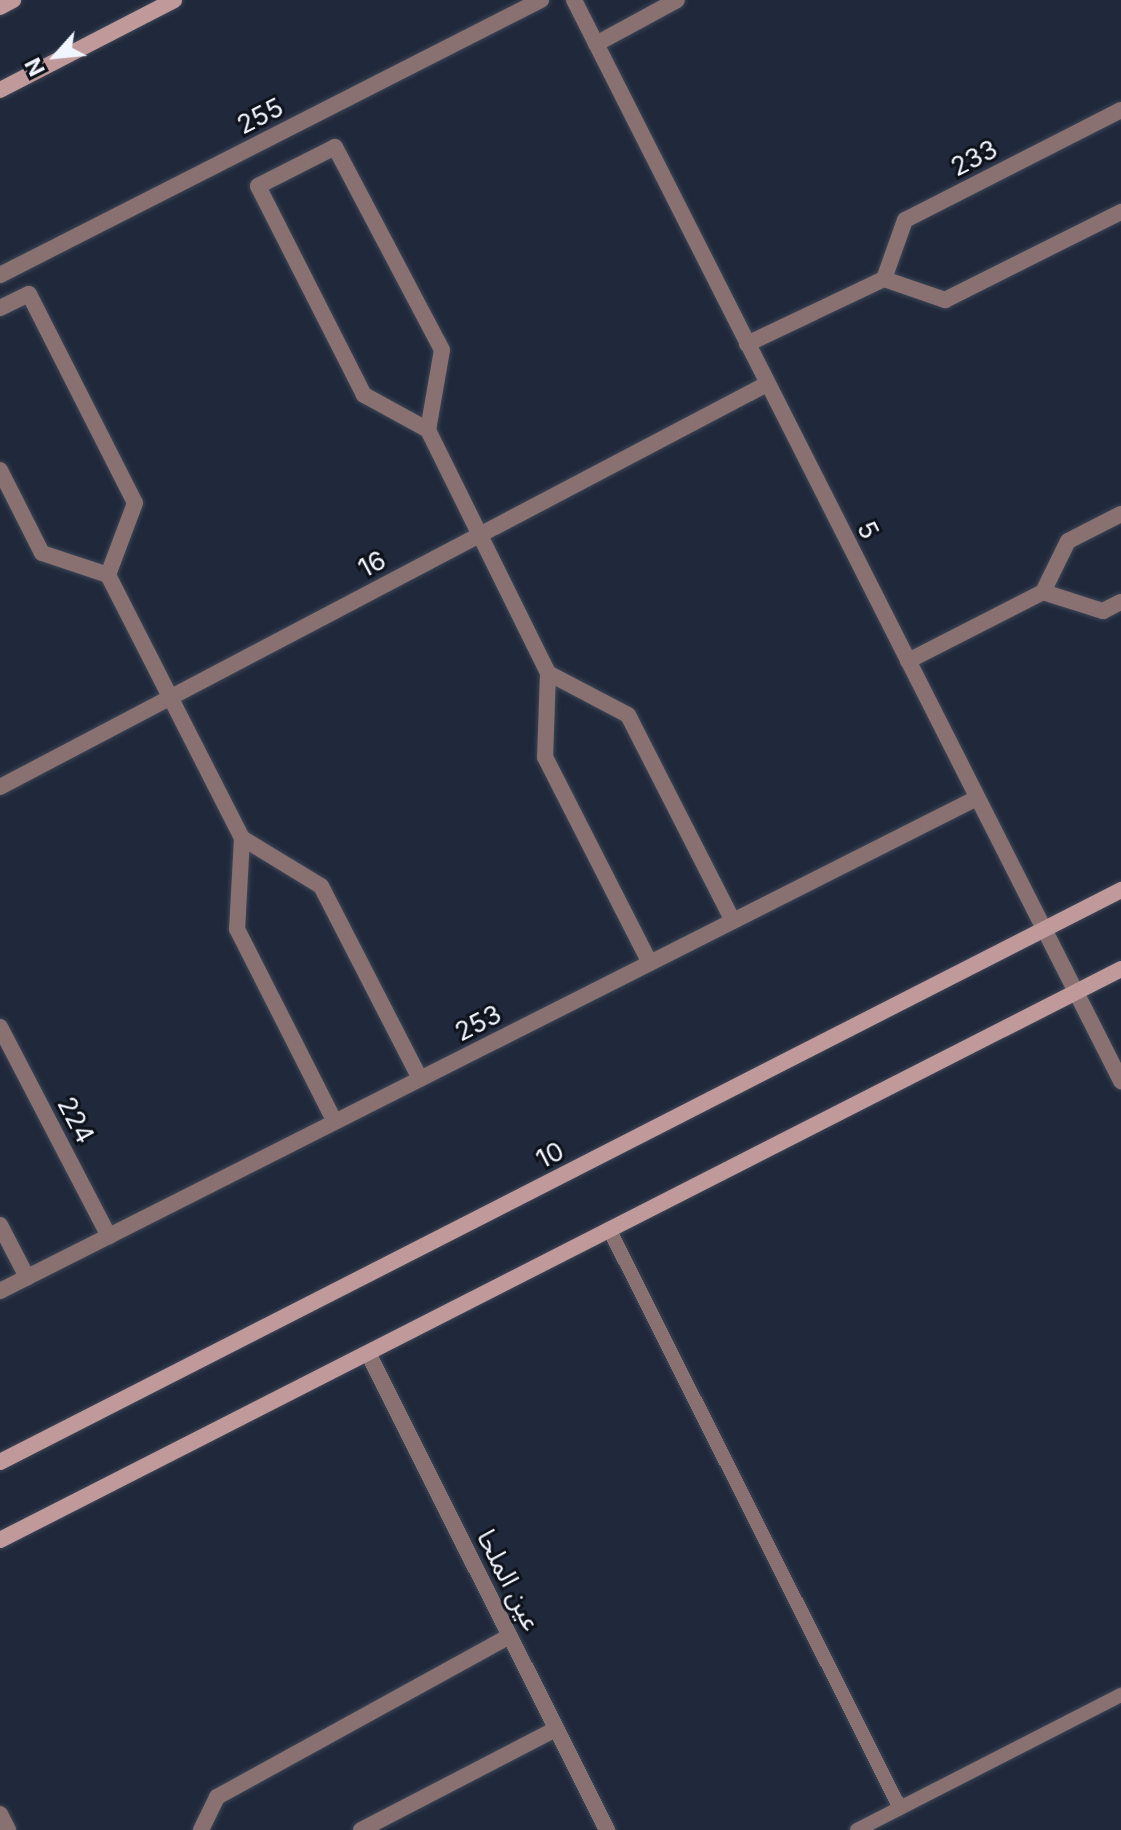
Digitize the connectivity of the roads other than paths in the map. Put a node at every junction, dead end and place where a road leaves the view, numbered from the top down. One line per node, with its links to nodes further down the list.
1 (13, 0): 6 (street)
2 (174, 0): 8 (street)
3 (541, 0): 11 (street, 255)
4 (574, 0): 7 (street, 5)
5 (677, 0): 7 (street)
6 (0, 7)
7 (596, 44): 14 (street, 5)
8 (0, 90)
9 (1121, 110): 12 (street, 233)
10 (1121, 212): 12 (street)
11 (0, 275)
12 (884, 279): 14 (street)
13 (0, 308): 20 (street)
14 (747, 344): 15 (street, 5)
15 (767, 384): 19 (street, 16); 23 (street, 5)
16 (428, 430): 16 (street); 19 (street)
17 (0, 470): 20 (street)
18 (1121, 514): 21 (street)
19 (481, 534): 24 (street); 25 (street, 16)
20 (108, 575): 25 (street)
21 (1043, 592): 22 (street); 23 (street)
22 (1121, 602)
23 (908, 661): 27 (street, 5)
24 (548, 673): 30 (street); 32 (street)
25 (170, 698): 26 (street, 16); 28 (street)
26 (0, 787)
27 (977, 798): 30 (street, 253); 31 (street, 5)
28 (242, 838): 36 (street); 38 (street)
29 (1121, 890): 31 (street, 10)
30 (733, 921): 32 (street, 253)
31 (1044, 929): 34 (street, 5); 45 (street, 10)
32 (650, 963): 36 (street, 253)
33 (1121, 969): 34 (street)
34 (1076, 992): 37 (street, 5); 40 (street)
35 (0, 1027): 41 (street, 224)
36 (420, 1079): 38 (street, 253)
37 (1121, 1081)
38 (335, 1122): 41 (street, 253)
39 (0, 1225): 42 (street)
40 (609, 1229): 44 (street); 50 (lane)
41 (109, 1236): 42 (street, 253)
42 (27, 1277): 43 (street, 253)
43 (0, 1291)
44 (368, 1353): 46 (street); 47 (street, عين الملحا)
45 (0, 1462)
46 (0, 1540)
47 (510, 1636): 49 (street, عين الملحا); 53 (street)
48 (1121, 1695): 50 (lane)
49 (556, 1729): 54 (street); 55 (street, عين الملحا)
50 (900, 1808): 56 (lane)
51 (0, 1814): 52 (street)
52 (8, 1830)
53 (201, 1830)
54 (361, 1830)
55 (607, 1830)
56 (857, 1830)

